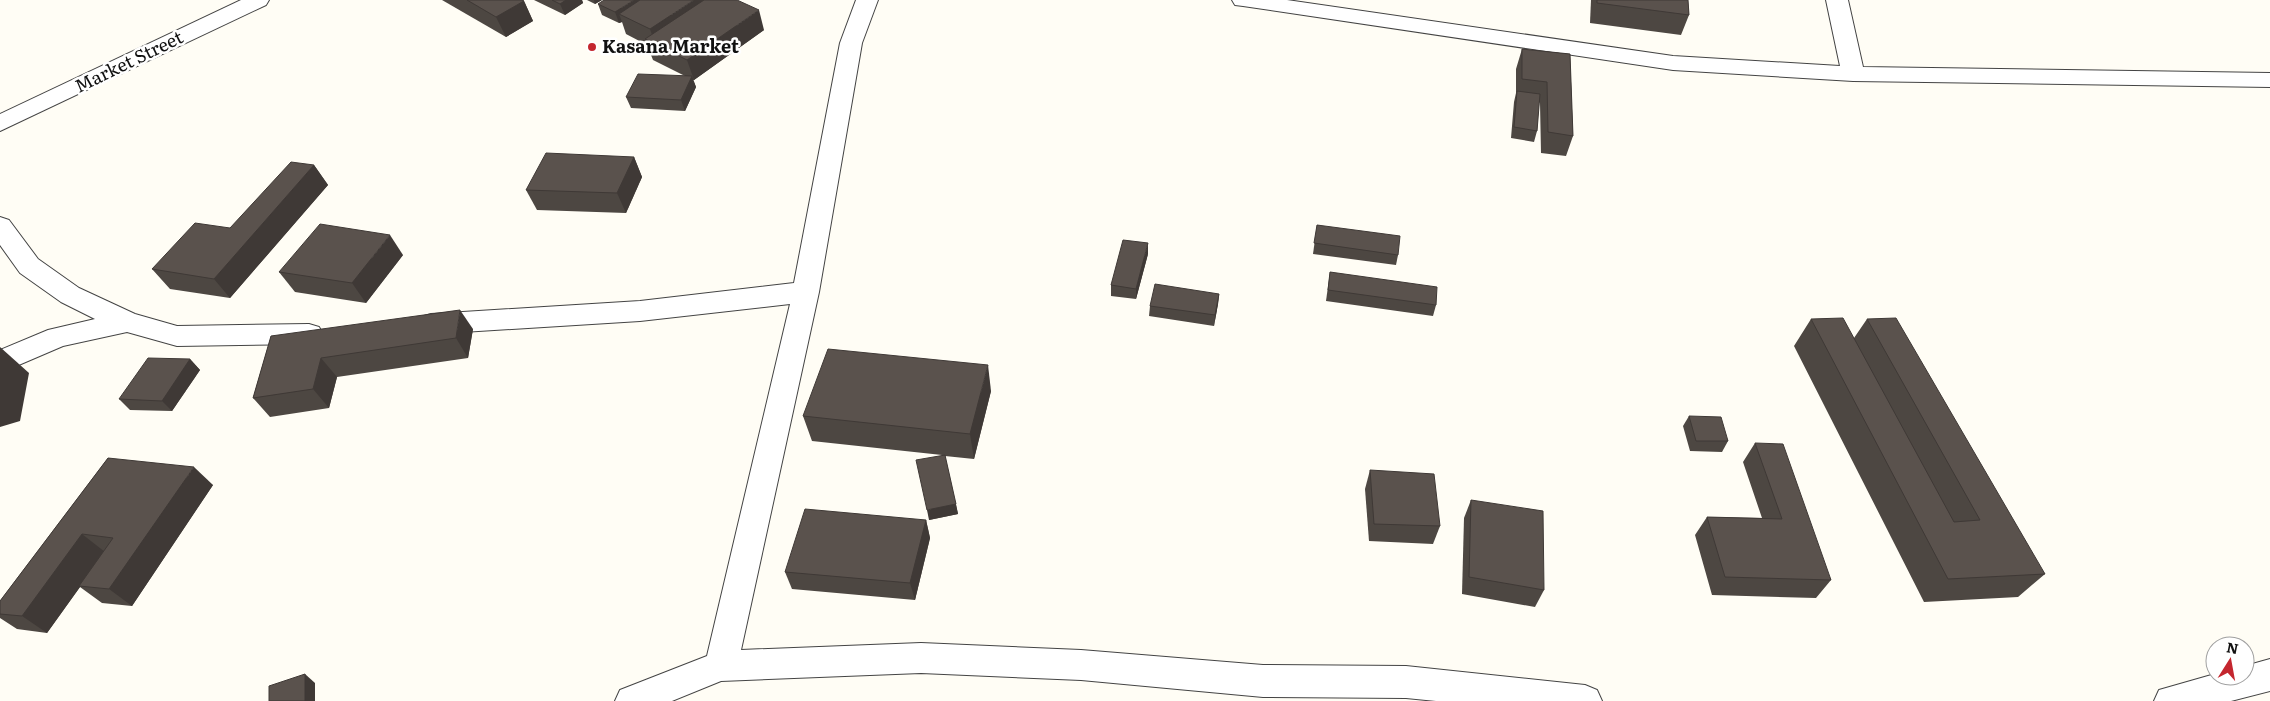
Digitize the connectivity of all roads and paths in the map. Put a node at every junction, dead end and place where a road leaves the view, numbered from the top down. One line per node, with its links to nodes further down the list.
1 (258, 0): 7 (street, Market Street)
2 (867, 0): 9 (street)
3 (1243, 0): 5 (street)
4 (1837, 0): 5 (street)
5 (1853, 74): 6 (street)
6 (2270, 80)
7 (0, 124)
8 (0, 226): 10 (street)
9 (806, 292): 11 (street); 14 (street)
10 (127, 322): 12 (street); 13 (street)
11 (410, 326)
12 (332, 332)
13 (0, 362)
14 (721, 666): 16 (street); 17 (street)
15 (2270, 675): 18 (street)
16 (632, 701)
17 (1585, 701)
18 (2172, 701)

